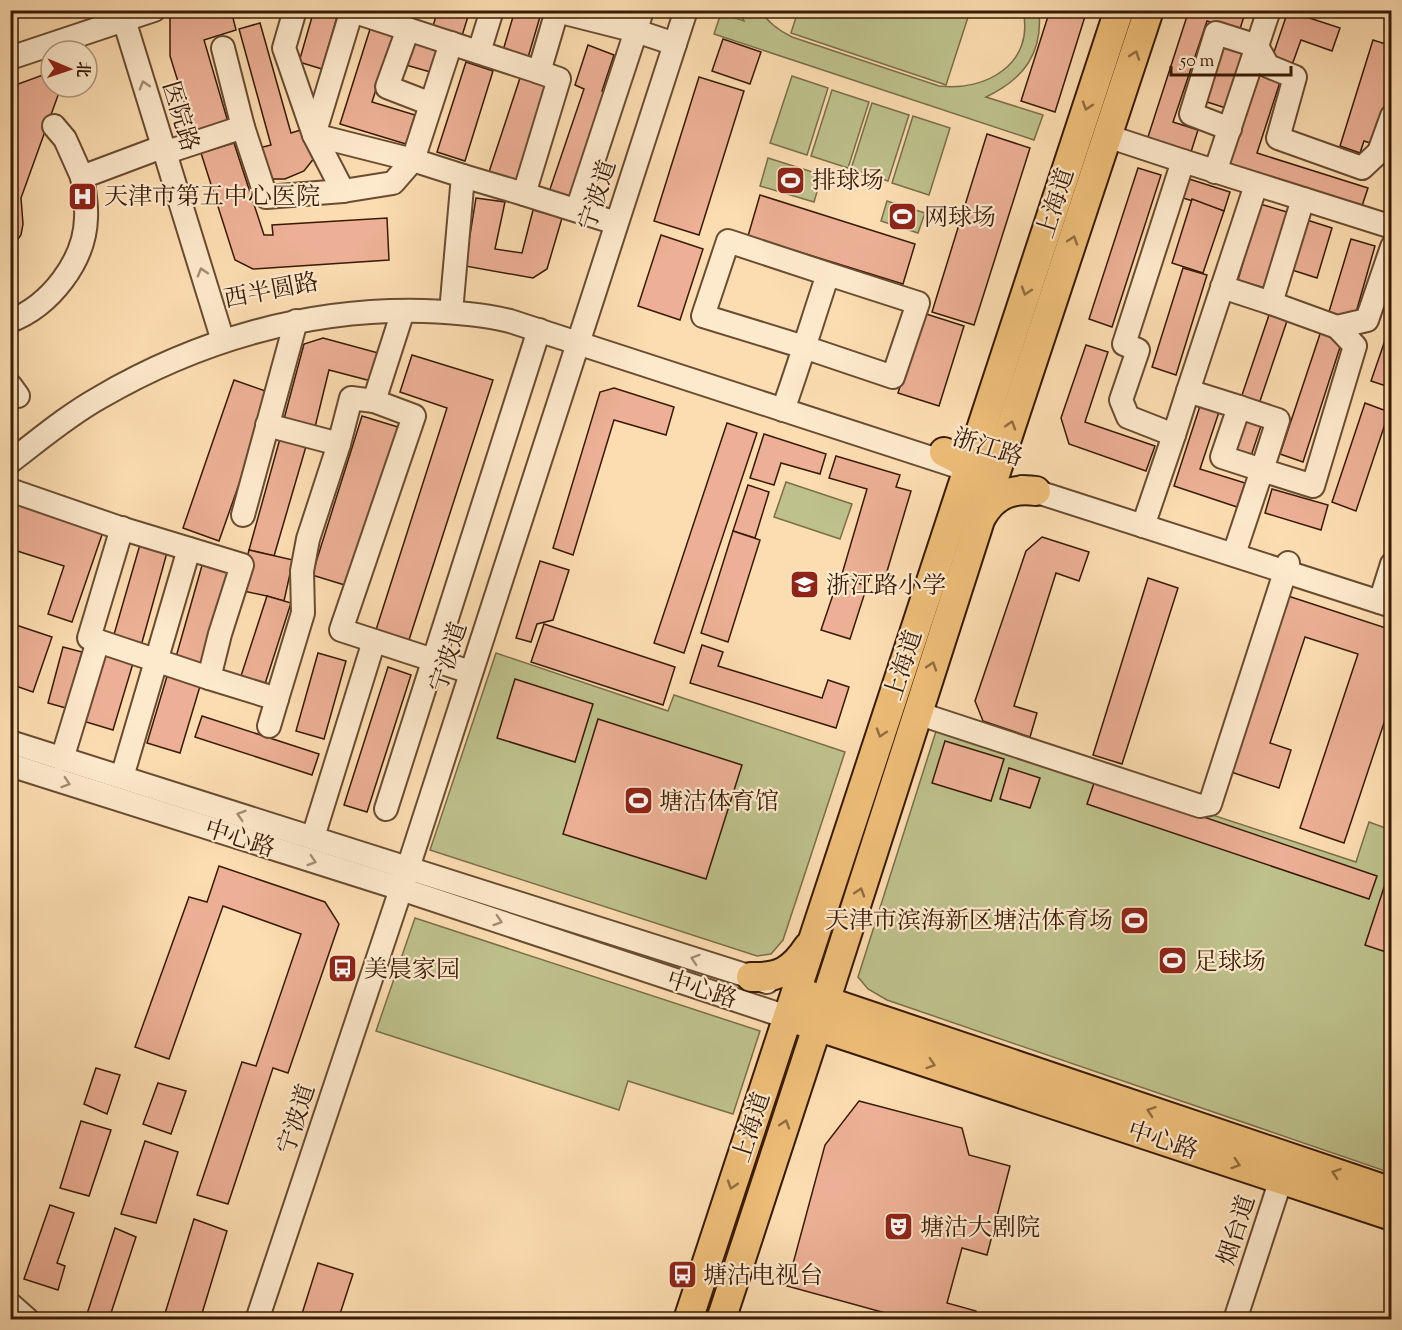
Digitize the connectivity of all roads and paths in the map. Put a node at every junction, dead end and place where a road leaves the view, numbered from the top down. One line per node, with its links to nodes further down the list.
1 (154, 10): 11 (street)
2 (295, 10): 26 (street)
3 (492, 10): 18 (street)
4 (674, 10): 14 (street, 宁波道)
5 (686, 10): 14 (street, 宁波道)
6 (1119, 10): 63 (main road, 上海道, one-way to 63)
7 (1149, 10): 27 (main road, 上海道, one-way to 7)
8 (1269, 10): 16 (street)
9 (352, 11): 13 (street); 26 (street)
10 (557, 11): 12 (street); 20 (street)
11 (122, 15): 19 (street); 28 (street, 医院路, one-way to 11)
12 (639, 21): 14 (street); 38 (street)
13 (414, 24): 15 (street); 21 (street)
14 (670, 42): 39 (street, 宁波道)
15 (451, 44): 18 (street); 21 (street)
16 (1257, 46): 22 (street); 25 (street); 25 (street)
17 (223, 48): 24 (street)
18 (479, 52): 20 (street)
19 (10, 58)
20 (539, 72): 36 (street)
21 (431, 104): 29 (street)
22 (1392, 116)
23 (54, 126): 33 (street)
24 (243, 127): 28 (street); 35 (street)
25 (1230, 129): 31 (street)
26 (314, 135): 29 (street); 35 (street)
27 (1107, 136): 30 (street); 63 (main road, 上海道, one-way to 27)
28 (163, 150): 33 (street); 51 (street, 医院路, one-way to 28)
29 (413, 160): 32 (street); 35 (street)
30 (1183, 161): 31 (street); 59 (street)
31 (1215, 172): 34 (street)
32 (463, 176): 36 (street); 45 (street)
33 (82, 177): 47 (street)
34 (1256, 184): 37 (street); 43 (street)
35 (343, 191)
36 (524, 194): 38 (street)
37 (1303, 199): 40 (street); 44 (street)
38 (577, 210): 39 (street)
39 (611, 221): 52 (street, 宁波道)
40 (1392, 227)
41 (1392, 247): 49 (street)
42 (828, 274): 53 (street); 53 (street); 53 (street)
43 (1222, 287): 44 (street); 54 (street)
44 (1271, 303): 49 (street)
45 (452, 307): 46 (street, 西半圆路); 50 (street, 西半圆路); 51 (street, 西半圆路); 52 (street, 西半圆路)
46 (403, 311): 48 (street, 西半圆路); 55 (street)
47 (10, 321)
48 (296, 321): 51 (street, 西半圆路); 58 (street)
49 (1337, 327): 64 (street)
50 (539, 330): 52 (street, 西半圆路); 79 (street)
51 (221, 334): 60 (street, 西半圆路); 62 (street, 西半圆路)
52 (574, 337): 56 (street, 浙江路); 80 (street, 宁波道); 91 (street, 宁波道)
53 (804, 347): 56 (street)
54 (1188, 391): 57 (street); 59 (street)
55 (374, 401): 61 (street); 77 (street)
56 (785, 405): 63 (street, 浙江路)
57 (1239, 407): 64 (street); 64 (street)
58 (267, 425): 61 (street); 67 (street)
59 (1174, 435): 69 (street)
60 (10, 444)
61 (339, 444): 82 (street)
62 (10, 462)
63 (979, 469): 65 (street, 浙江路); 68 (main road, 上海道); 92 (main road, 上海道, one-way to 92)
64 (1262, 470): 72 (street)
65 (1037, 487): 68 (main road); 69 (street, 浙江路)
66 (10, 490): 70 (street)
67 (243, 515)
68 (980, 520): 83 (main road, 上海道, one-way to 68)
69 (1145, 522): 72 (street, 浙江路)
70 (122, 528): 71 (street); 76 (street)
71 (189, 549): 78 (street); 81 (street)
72 (1235, 550): 74 (street, 浙江路)
73 (1392, 564): 75 (street)
74 (1287, 567): 75 (street, 浙江路); 83 (street)
75 (1386, 600)
76 (98, 641): 78 (street); 86 (street)
77 (374, 641): 79 (street); 90 (street)
78 (156, 660): 81 (street); 88 (street)
79 (434, 660): 80 (street); 89 (street)
80 (461, 669): 91 (street, 宁波道)
81 (209, 678): 82 (street)
82 (277, 699): 84 (street)
83 (917, 713): 93 (main road, 上海道, one-way to 83)
84 (269, 726)
85 (10, 742): 86 (street, 中心路)
86 (62, 759): 88 (street, 中心路)
87 (10, 765): 91 (street, 中心路, one-way to 91)
88 (122, 777): 90 (street, 中心路, one-way to 88)
89 (386, 809)
90 (314, 837): 91 (street, 中心路)
91 (399, 877): 94 (street, 中心路, one-way to 91); 95 (street, 中心路, one-way to 95); 103 (street, 宁波道); 104 (street, 宁波道)
92 (813, 937): 94 (main road); 95 (main road, 上海道)
93 (842, 947): 95 (main road, 上海道); 96 (main road)
94 (751, 977): 95 (street, 中心路)
95 (814, 1011): 96 (main road, 中心路); 97 (main road, 上海道); 105 (main road, 上海道, one-way to 105)
96 (879, 1033): 97 (main road); 98 (main road, 中心路)
97 (800, 1077): 106 (main road, 上海道, one-way to 97)
98 (1285, 1168): 99 (main road, 中心路, one-way to 98); 100 (main road, 中心路); 107 (street, 烟台道)
99 (1392, 1192)
100 (1392, 1216)
101 (10, 1304): 102 (street)
102 (28, 1320)
103 (246, 1320)
104 (257, 1320)
105 (688, 1320)
106 (721, 1320)
107 (1234, 1320)

